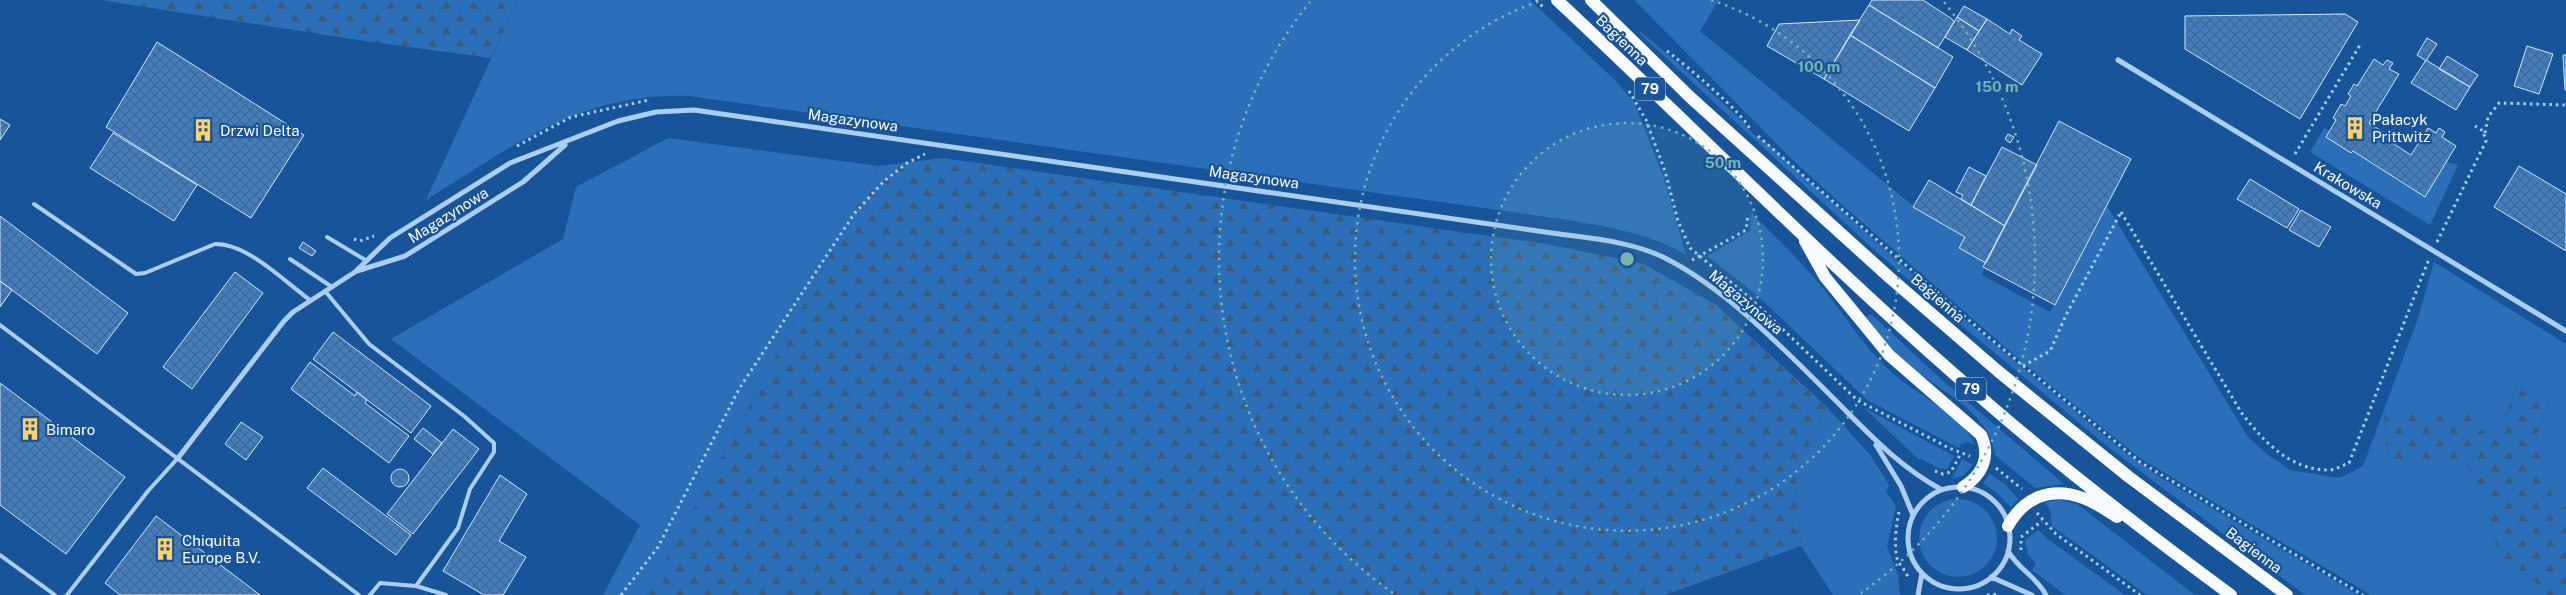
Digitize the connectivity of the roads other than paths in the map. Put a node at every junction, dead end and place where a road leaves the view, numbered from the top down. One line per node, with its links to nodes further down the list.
1 (1557, 0): 6 (main road, Bagienna / 79)
2 (1591, 0): 39 (main road, Bagienna / 79)
3 (2118, 60): 15 (street, Krakowska)
4 (567, 142): 9 (street, Magazynowa); 10 (street, Magazynowa); 16 (street, Magazynowa)
5 (34, 204): 13 (lane)
6 (1802, 234): 18 (main road); 22 (main road, Bagienna / 79)
7 (327, 237): 9 (lane)
8 (290, 259): 11 (lane)
9 (367, 260): 10 (street, Magazynowa)
10 (355, 272): 11 (street, Magazynowa)
11 (332, 287): 12 (street, Magazynowa)
12 (325, 291): 13 (street, Magazynowa); 27 (lane)
13 (310, 300): 17 (street, Magazynowa)
14 (0, 325): 17 (lane)
15 (2566, 331)
16 (1873, 440): 19 (street, Magazynowa); 20 (street, Magazynowa)
17 (178, 458): 30 (lane); 31 (lane)
18 (1963, 488): 19 (street); 21 (street)
19 (1942, 490): 20 (street)
20 (1913, 515): 25 (street)
21 (2008, 526): 22 (main road); 23 (street)
22 (2150, 535): 38 (main road, Bagienna / 79)
23 (2008, 551): 26 (street); 37 (street)
24 (0, 555): 29 (lane)
25 (1922, 573): 28 (street); 34 (street)
26 (1991, 577): 28 (street); 36 (street)
27 (416, 586): 32 (lane); 33 (lane)
28 (1953, 588): 35 (street)
29 (55, 595)
30 (68, 595)
31 (359, 595)
32 (370, 595)
33 (446, 595)
34 (1918, 595)
35 (1947, 595)
36 (2032, 595)
37 (2046, 595)
38 (2232, 595)
39 (2287, 595)

